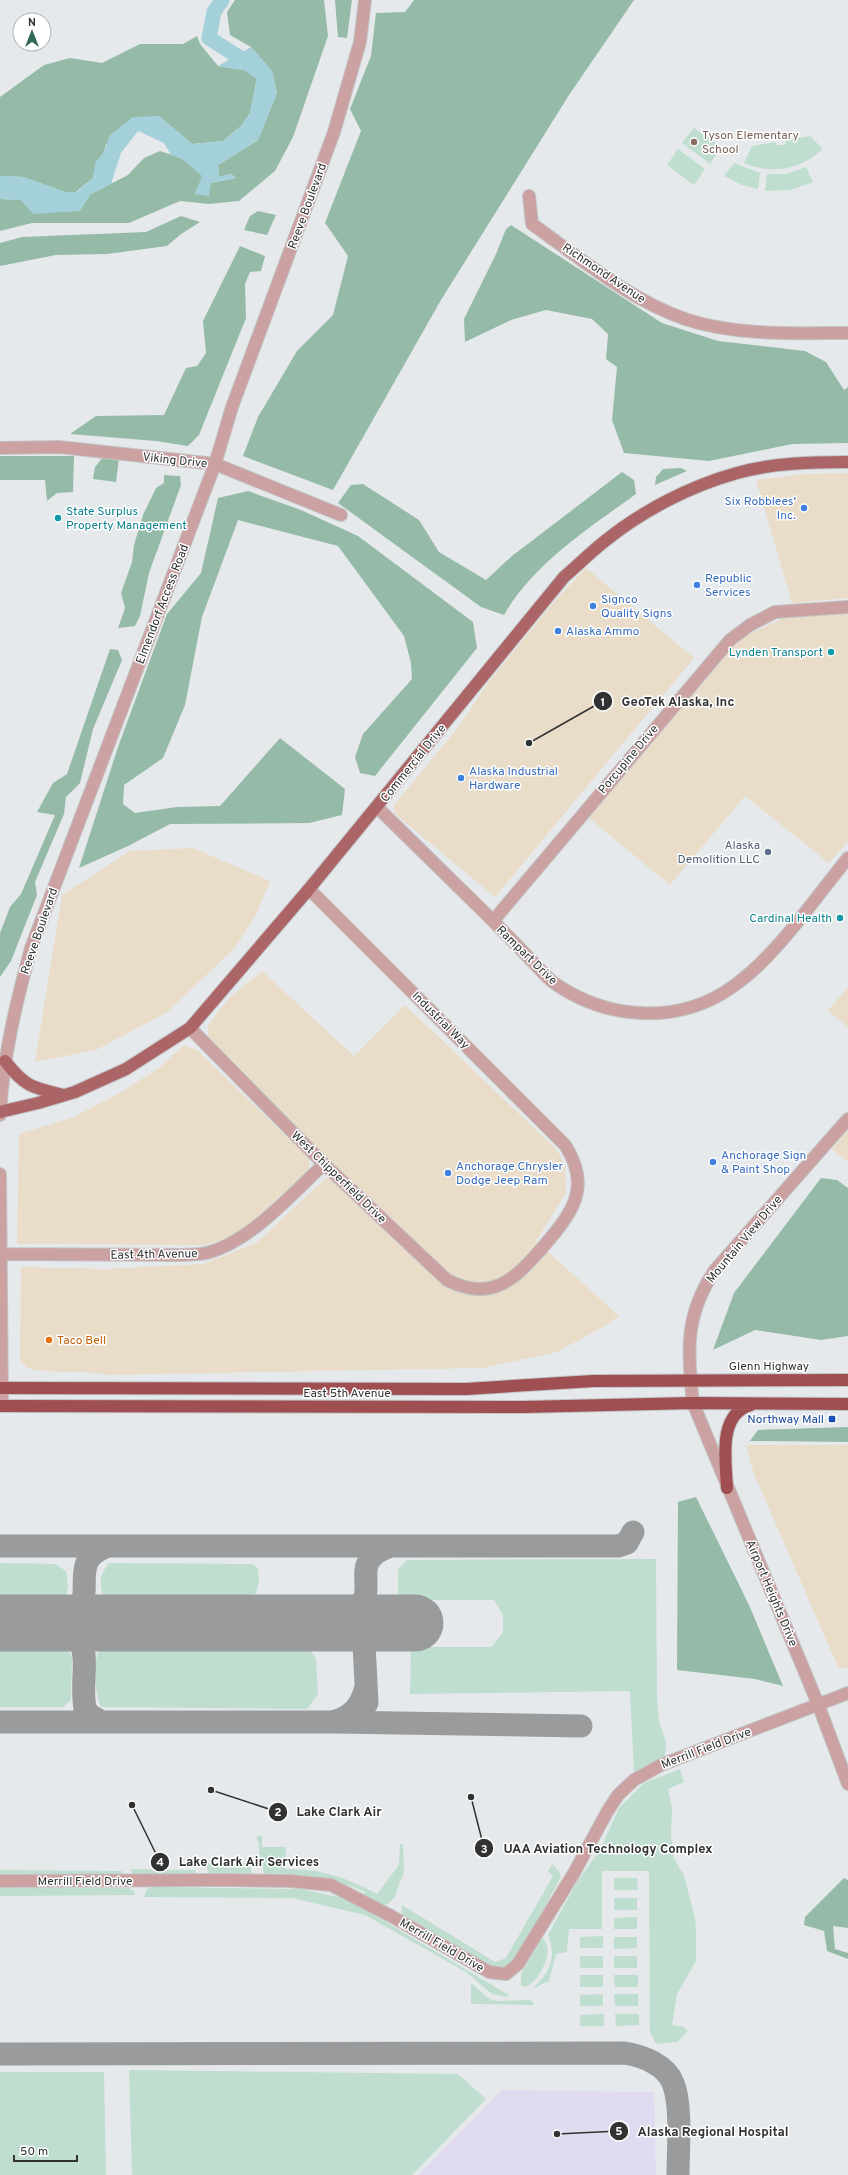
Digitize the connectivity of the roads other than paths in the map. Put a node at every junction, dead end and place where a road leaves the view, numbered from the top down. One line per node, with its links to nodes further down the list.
1 (365, 0): 4 (street, Reeve Boulevard)
2 (529, 196): 3 (street, Richmond Avenue)
3 (848, 333)
4 (232, 407): 7 (street, Elmendorf Access Road)
5 (0, 448): 7 (street, Viking Drive)
6 (848, 462): 11 (main road, Commercial Drive)
7 (215, 464): 8 (street, Viking Drive); 10 (street, Elmendorf Access Road)
8 (341, 515)
9 (848, 607): 14 (street, Porcupine Drive)
10 (95, 776): 16 (street, Reeve Boulevard)
11 (377, 807): 13 (main road, Commercial Drive); 14 (street, Rampart Drive)
12 (848, 858): 14 (street, Rampart Drive)
13 (309, 889): 15 (main road, Commercial Drive); 23 (street, Industrial Way)
14 (493, 921)
15 (190, 1028): 17 (main road, Commercial Drive); 20 (street, West Chipperfield Drive)
16 (5, 1061): 17 (main road); 18 (street, Reeve Boulevard)
17 (64, 1095): 18 (main road, Commercial Drive)
18 (0, 1113)
19 (848, 1119): 24 (street, Mountain View Drive)
20 (324, 1164): 22 (street, East 4th Avenue); 23 (street, West Chipperfield Drive)
21 (0, 1174): 22 (street)
22 (1, 1254): 26 (street)
23 (508, 1281)
24 (690, 1380): 25 (highway, Glenn Highway); 26 (highway, East 5th Avenue); 27 (street, Mountain View Drive)
25 (848, 1380)
26 (1, 1388): 30 (street)
27 (693, 1403): 28 (highway); 30 (highway, East 5th Avenue); 31 (street, Airport Heights Drive)
28 (756, 1404): 29 (highway); 31 (highway)
29 (848, 1404)
30 (1, 1406)
31 (727, 1488): 33 (street, Airport Heights Drive)
32 (848, 1693): 33 (street, Merrill Field Drive)
33 (818, 1704): 34 (street, Airport Heights Drive); 35 (street, Merrill Field Drive)
34 (848, 1784)
35 (0, 1881)

